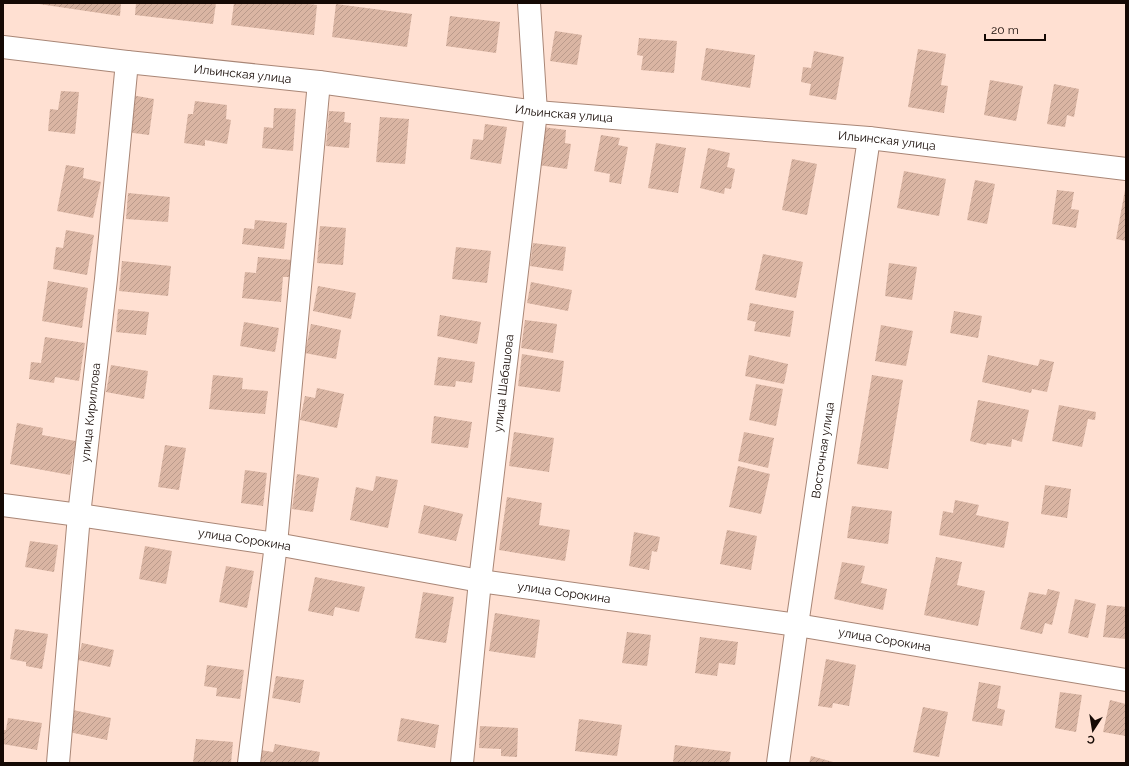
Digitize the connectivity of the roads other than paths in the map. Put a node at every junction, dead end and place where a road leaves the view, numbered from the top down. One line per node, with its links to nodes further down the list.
1 (529, 3): 5 (street, улица Шабашова)
2 (3, 47): 3 (street, Ильинская улица)
3 (127, 62): 4 (street, Ильинская улица); 9 (street, улица Кириллова)
4 (319, 82): 5 (street, Ильинская улица); 10 (street)
5 (536, 112): 6 (street, Ильинская улица); 11 (street, улица Шабашова)
6 (869, 138): 7 (street, Ильинская улица); 12 (street, Восточная улица)
7 (1126, 169)
8 (3, 505): 9 (street, улица Сорокина)
9 (79, 515): 10 (street, улица Сорокина); 14 (street, улица Кириллова)
10 (276, 544): 11 (street, улица Сорокина); 15 (street)
11 (480, 581): 12 (street, улица Сорокина); 16 (street, улица Шабашова)
12 (797, 625): 13 (street, улица Сорокина); 17 (street, Восточная улица)
13 (1126, 680)
14 (58, 763)
15 (249, 763)
16 (462, 763)
17 (778, 763)

